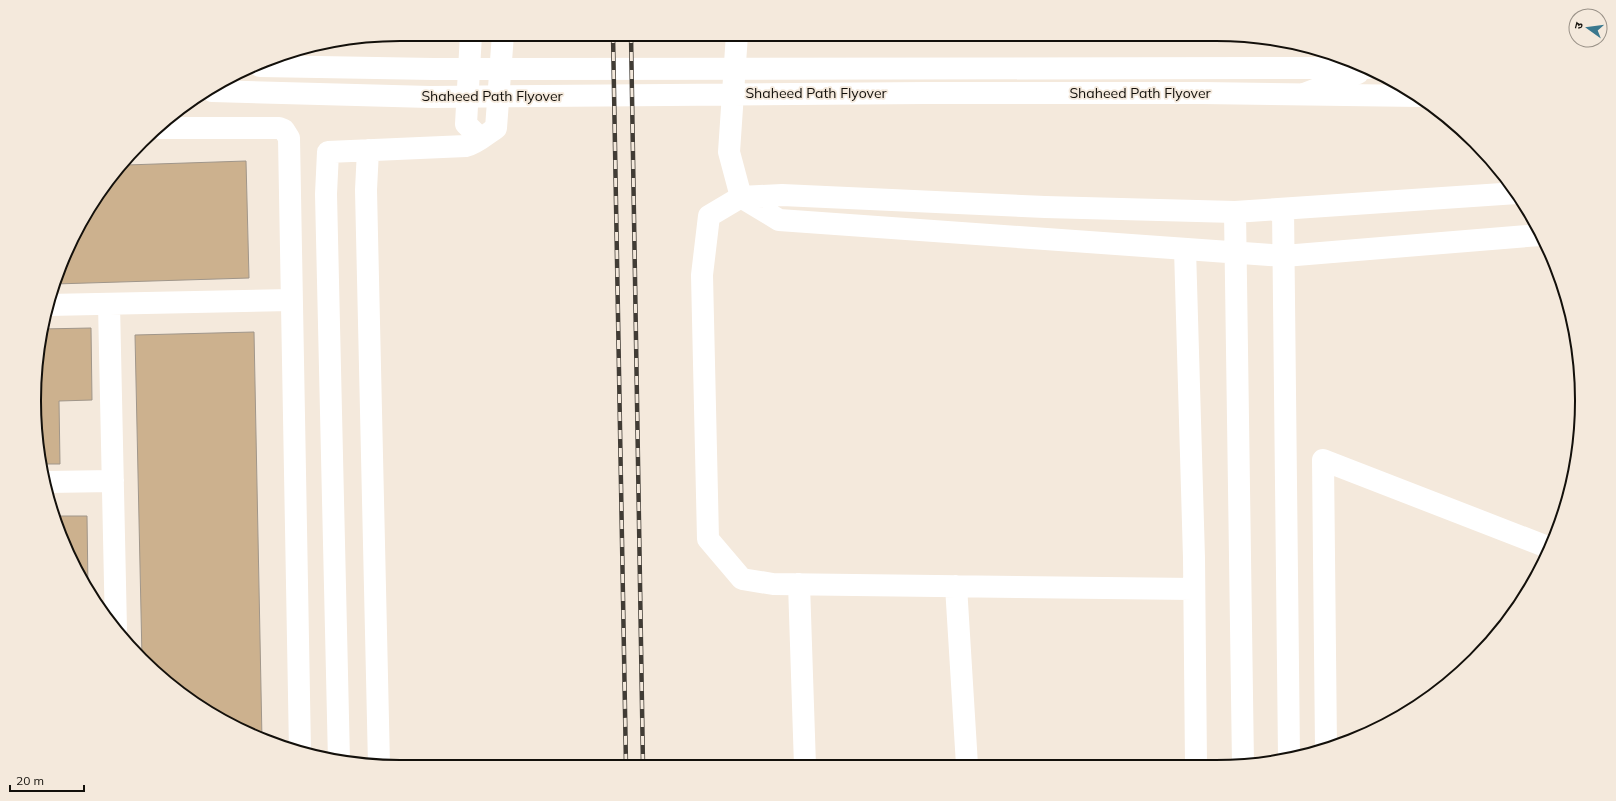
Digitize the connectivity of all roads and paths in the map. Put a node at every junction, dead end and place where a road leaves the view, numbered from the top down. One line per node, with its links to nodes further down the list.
1 (471, 41): 11 (main road)
2 (502, 41): 11 (main road)
3 (736, 41): 14 (main road)
4 (268, 66): 5 (main road, Shaheed Path Flyover)
5 (1353, 68)
6 (1360, 71): 8 (main road)
7 (218, 91): 8 (main road, Shaheed Path Flyover)
8 (1304, 94): 9 (main road, Shaheed Path Flyover)
9 (1405, 96)
10 (166, 128): 21 (main road)
11 (480, 138): 12 (main road)
12 (368, 150): 34 (main road); 35 (main road)
13 (1509, 194): 15 (main road)
14 (741, 197): 16 (main road); 18 (main road); 27 (main road)
15 (1283, 208): 16 (main road); 20 (main road)
16 (1235, 212): 19 (main road)
17 (1535, 235): 20 (main road)
18 (1185, 249): 19 (main road); 29 (main road)
19 (1236, 253): 20 (main road); 36 (main road)
20 (1284, 256): 33 (main road)
21 (292, 300): 22 (main road); 32 (main road)
22 (109, 304): 23 (main road); 24 (main road)
23 (54, 305)
24 (113, 481): 25 (main road); 30 (main road)
25 (50, 482)
26 (1544, 546): 31 (main road)
27 (799, 584): 28 (main road); 37 (main road)
28 (956, 586): 29 (main road); 38 (main road)
29 (1194, 590): 39 (main road)
30 (116, 620)
31 (1326, 743)
32 (300, 746)
33 (1289, 752)
34 (339, 754)
35 (379, 759)
36 (1243, 759)
37 (805, 760)
38 (967, 760)
39 (1196, 760)

